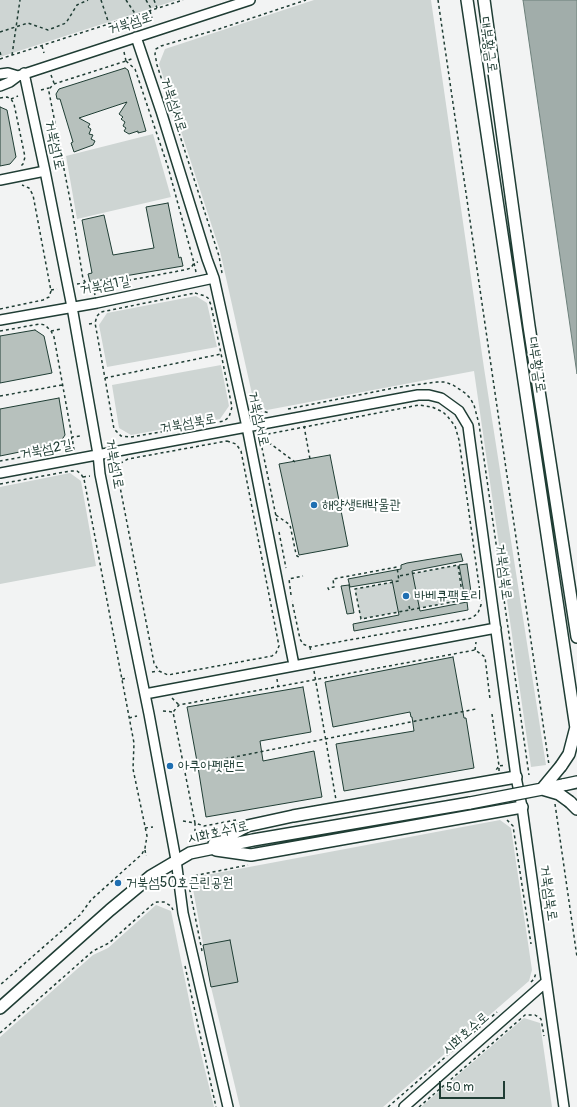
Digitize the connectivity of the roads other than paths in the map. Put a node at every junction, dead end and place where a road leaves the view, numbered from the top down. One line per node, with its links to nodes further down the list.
1 (250, 0): 4 (street, 거북섬로)
2 (467, 0): 20 (main road, 대부황금로)
3 (484, 0): 17 (main road, 대부황금로)
4 (136, 37): 6 (street, 거북섬로); 10 (street, 거북섬서로)
5 (0, 74): 6 (street, 거북섬로)
6 (21, 74): 7 (street, 거북섬로); 8 (street, 거북섬1로)
7 (0, 86)
8 (45, 171): 9 (street); 11 (street, 거북섬1로)
9 (0, 180)
10 (219, 278): 11 (street, 거북섬1길); 13 (street, 거북섬서로)
11 (72, 307): 12 (street, 거북섬1길); 14 (street, 거북섬1로)
12 (0, 320)
13 (247, 427): 14 (street, 거북섬북로); 16 (street, 거북섬북로); 18 (street, 거북섬서로)
14 (98, 454): 15 (street, 거북섬2길); 19 (street, 거북섬1로)
15 (0, 473)
16 (496, 628): 18 (street); 21 (street, 거북섬북로)
17 (577, 637)
18 (294, 665): 19 (street)
19 (145, 694): 27 (street, 거북섬1로)
20 (576, 731): 23 (main road, bridge)
21 (516, 777): 25 (street, 거북섬북로); 26 (main road)
22 (577, 782): 23 (main road, 시화호수1로, bridge)
23 (542, 789): 24 (main road, bridge); 26 (main road, 시화호수1로, bridge)
24 (573, 805)
25 (522, 807): 26 (main road); 28 (street, 거북섬북로)
26 (205, 849): 27 (main road, 시화호수1로)
27 (176, 860): 29 (main road, 시화호수1로); 30 (street, 거북섬1로)
28 (546, 982): 31 (street, 시화호수로); 32 (street, 거북섬북로)
29 (0, 1008)
30 (228, 1107)
31 (404, 1107)
32 (564, 1107)

